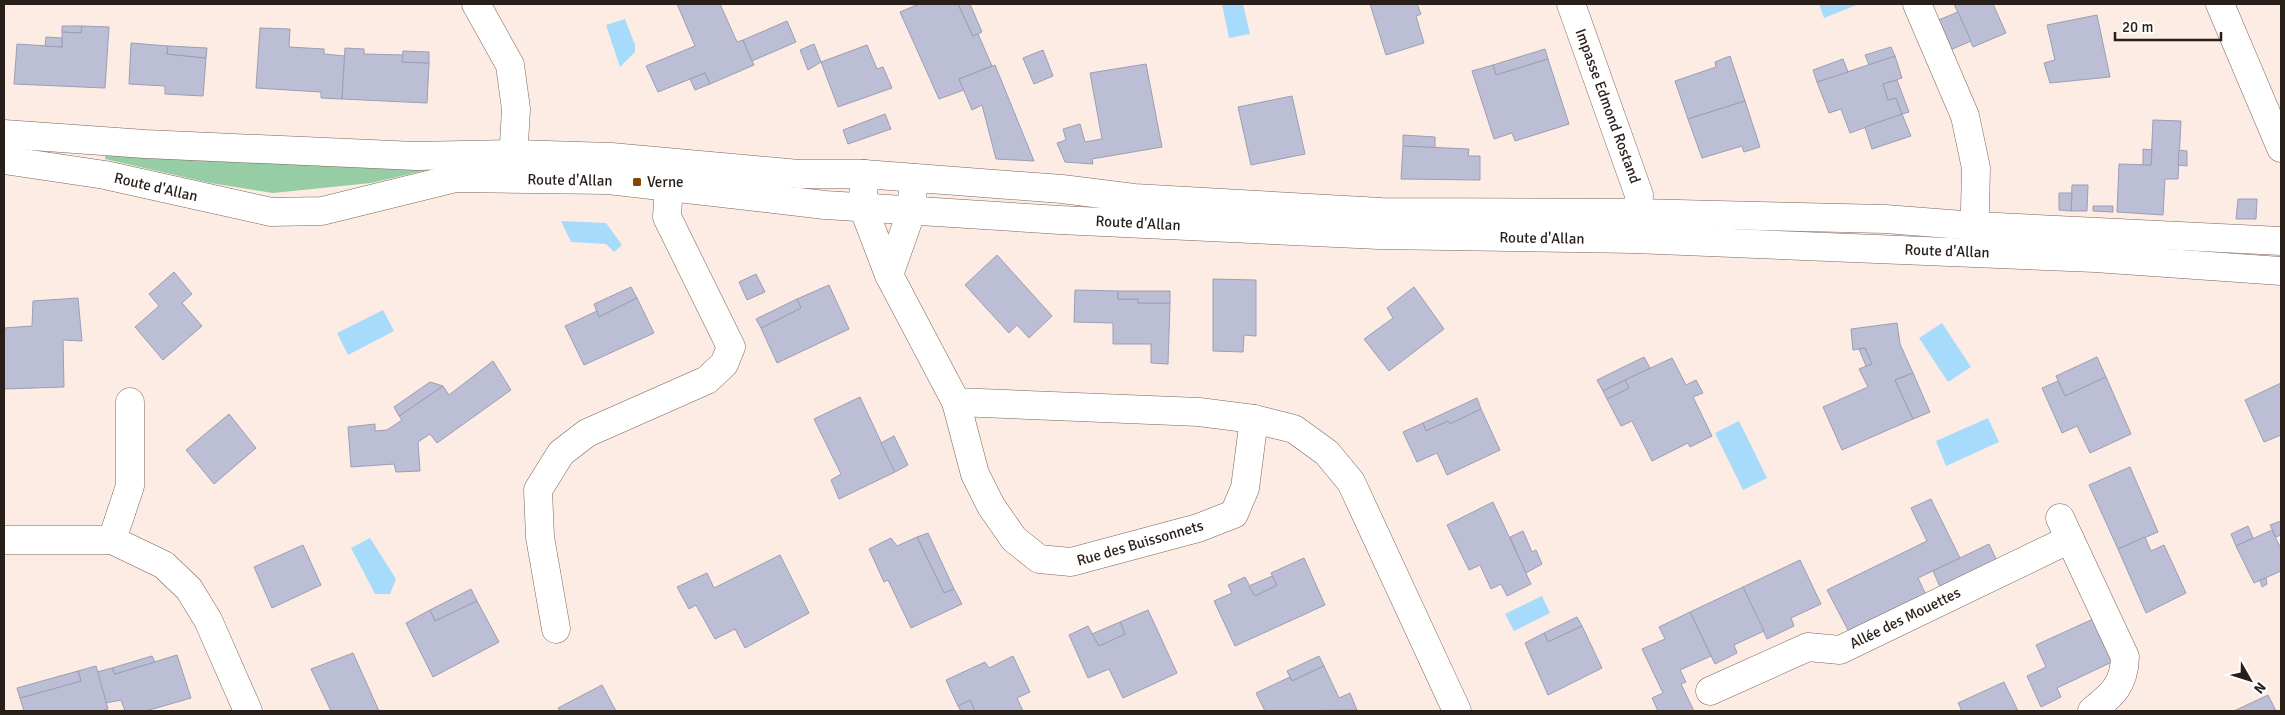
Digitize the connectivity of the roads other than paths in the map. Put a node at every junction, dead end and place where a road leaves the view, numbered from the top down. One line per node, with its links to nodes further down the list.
1 (476, 4): 8 (street)
2 (1571, 4): 14 (street, Impasse Edmond Rostand)
3 (1917, 4): 15 (street)
4 (2220, 4): 6 (street)
5 (4, 134): 8 (street, Route d'Allan)
6 (2281, 148)
7 (4, 160): 8 (street, Route d'Allan)
8 (514, 166): 9 (street, Route d'Allan)
9 (669, 174): 10 (street, Route d'Allan); 12 (street, Route d'Allan); 25 (street)
10 (864, 174): 11 (street, Route d'Allan); 12 (street)
11 (913, 178): 13 (street); 14 (street, Route d'Allan)
12 (863, 207): 13 (street, Route d'Allan); 19 (street, Rue des Buissonnets)
13 (912, 210): 14 (street, Route d'Allan); 19 (street)
14 (1636, 226): 15 (street, Route d'Allan); 17 (street, Route d'Allan)
15 (1976, 226): 16 (street, Route d'Allan); 17 (street)
16 (2281, 241)
17 (1974, 253): 18 (street, Route d'Allan)
18 (2281, 271)
19 (889, 275): 21 (street, Rue des Buissonnets)
20 (130, 402): 24 (street)
21 (956, 402): 22 (street); 22 (street, Rue des Buissonnets)
22 (1254, 418): 28 (street)
23 (4, 540): 24 (street)
24 (112, 540): 27 (street)
25 (556, 629)
26 (1710, 691): 29 (street, Allée des Mouettes)
27 (248, 711)
28 (1457, 711)
29 (2092, 711)

